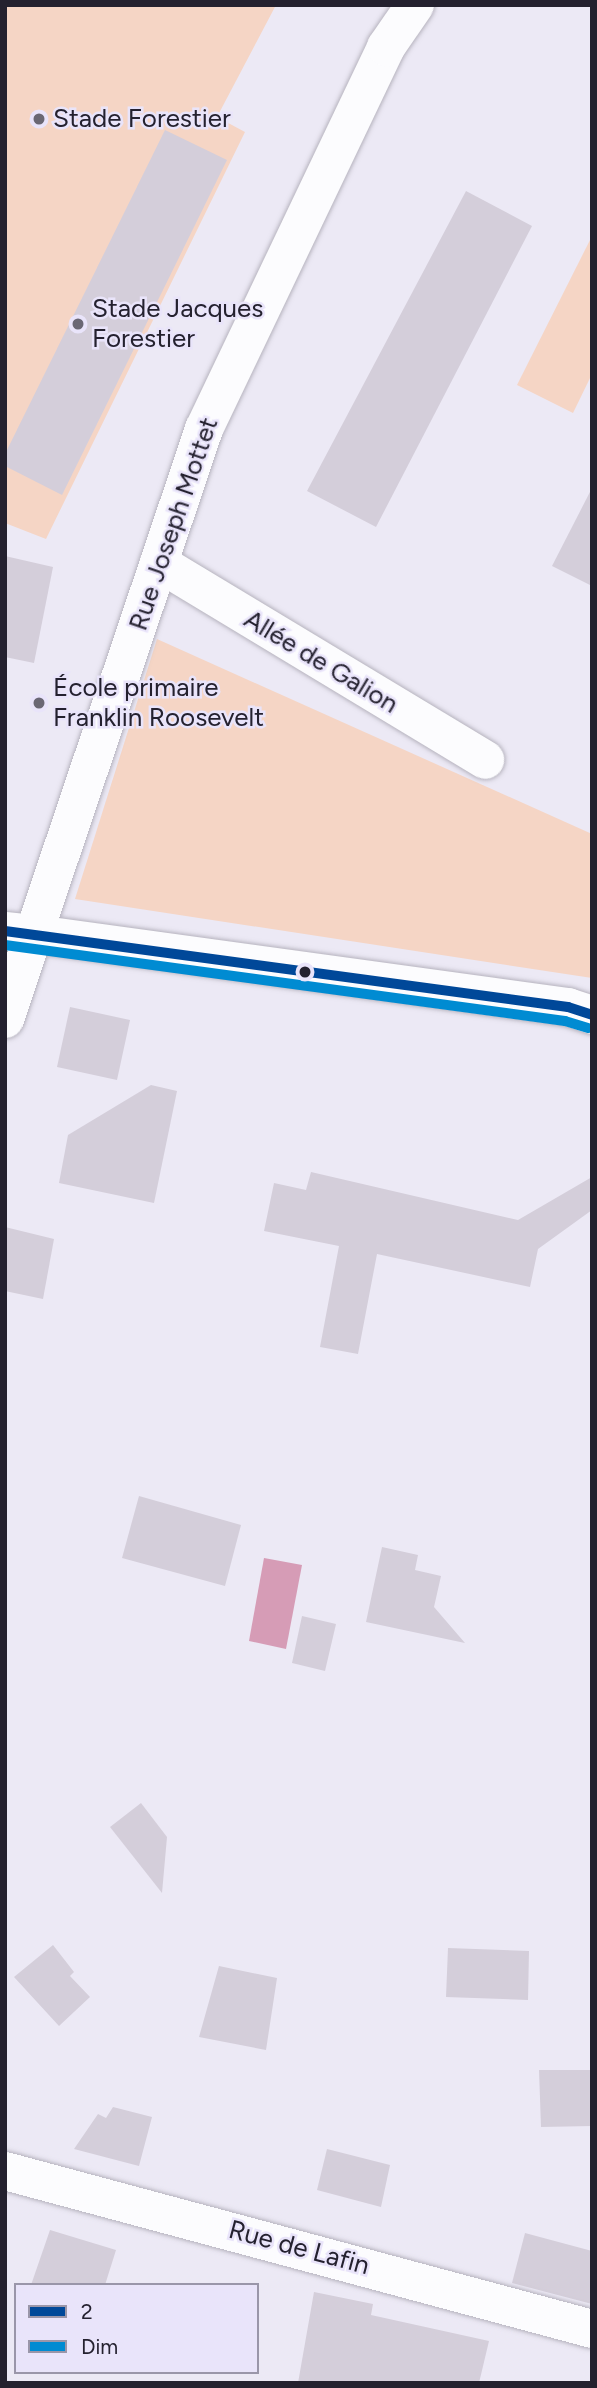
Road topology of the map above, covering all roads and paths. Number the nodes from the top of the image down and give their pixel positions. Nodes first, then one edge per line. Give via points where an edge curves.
1 (392, 5) edge
2 (415, 5) edge
3 (386, 47) junction
4 (159, 563) junction
5 (485, 760) dead end
6 (20, 932) edge
7 (592, 1015) edge
8 (5, 1019) edge
9 (5, 2171) edge
10 (592, 2329) edge

1 - 3 street, Rue Joseph Mottet
2 - 3 street, Rue Joseph Mottet
3 - 4 street, Rue Joseph Mottet via 205,429
4 - 5 street, Allée de Galion
4 - 6 street, Rue Joseph Mottet
6 - 7 street via 568,1007
6 - 8 street, Rue Joseph Mottet
9 - 10 street, Rue de Lafin

